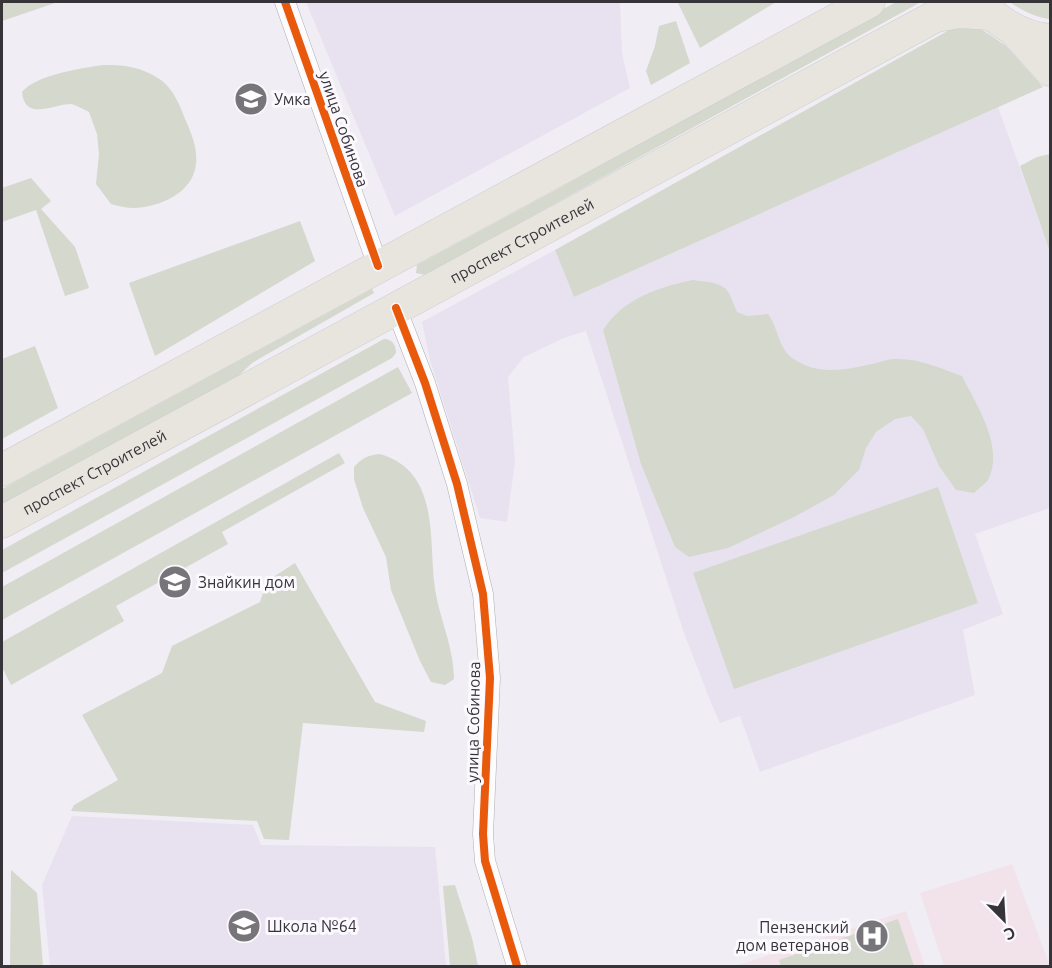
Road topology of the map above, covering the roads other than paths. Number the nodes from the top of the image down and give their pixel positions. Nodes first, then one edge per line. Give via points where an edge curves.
1 (285, 2) edge
2 (869, 2) edge
3 (994, 15) edge
4 (1050, 40) edge
5 (1050, 70) edge
6 (378, 266) junction
7 (396, 308) junction
8 (2, 470) edge
9 (2, 522) edge
10 (517, 966) edge

1 - 6 street, улица Собинова
2 - 6 main road
3 - 4 main road, проспект Строителей
3 - 5 main road
3 - 7 main road, проспект Строителей via 960,12 936,16
6 - 7 main road
6 - 8 main road
7 - 9 main road, проспект Строителей
7 - 10 street, улица Собинова via 457,484 483,594 490,678 485,861

